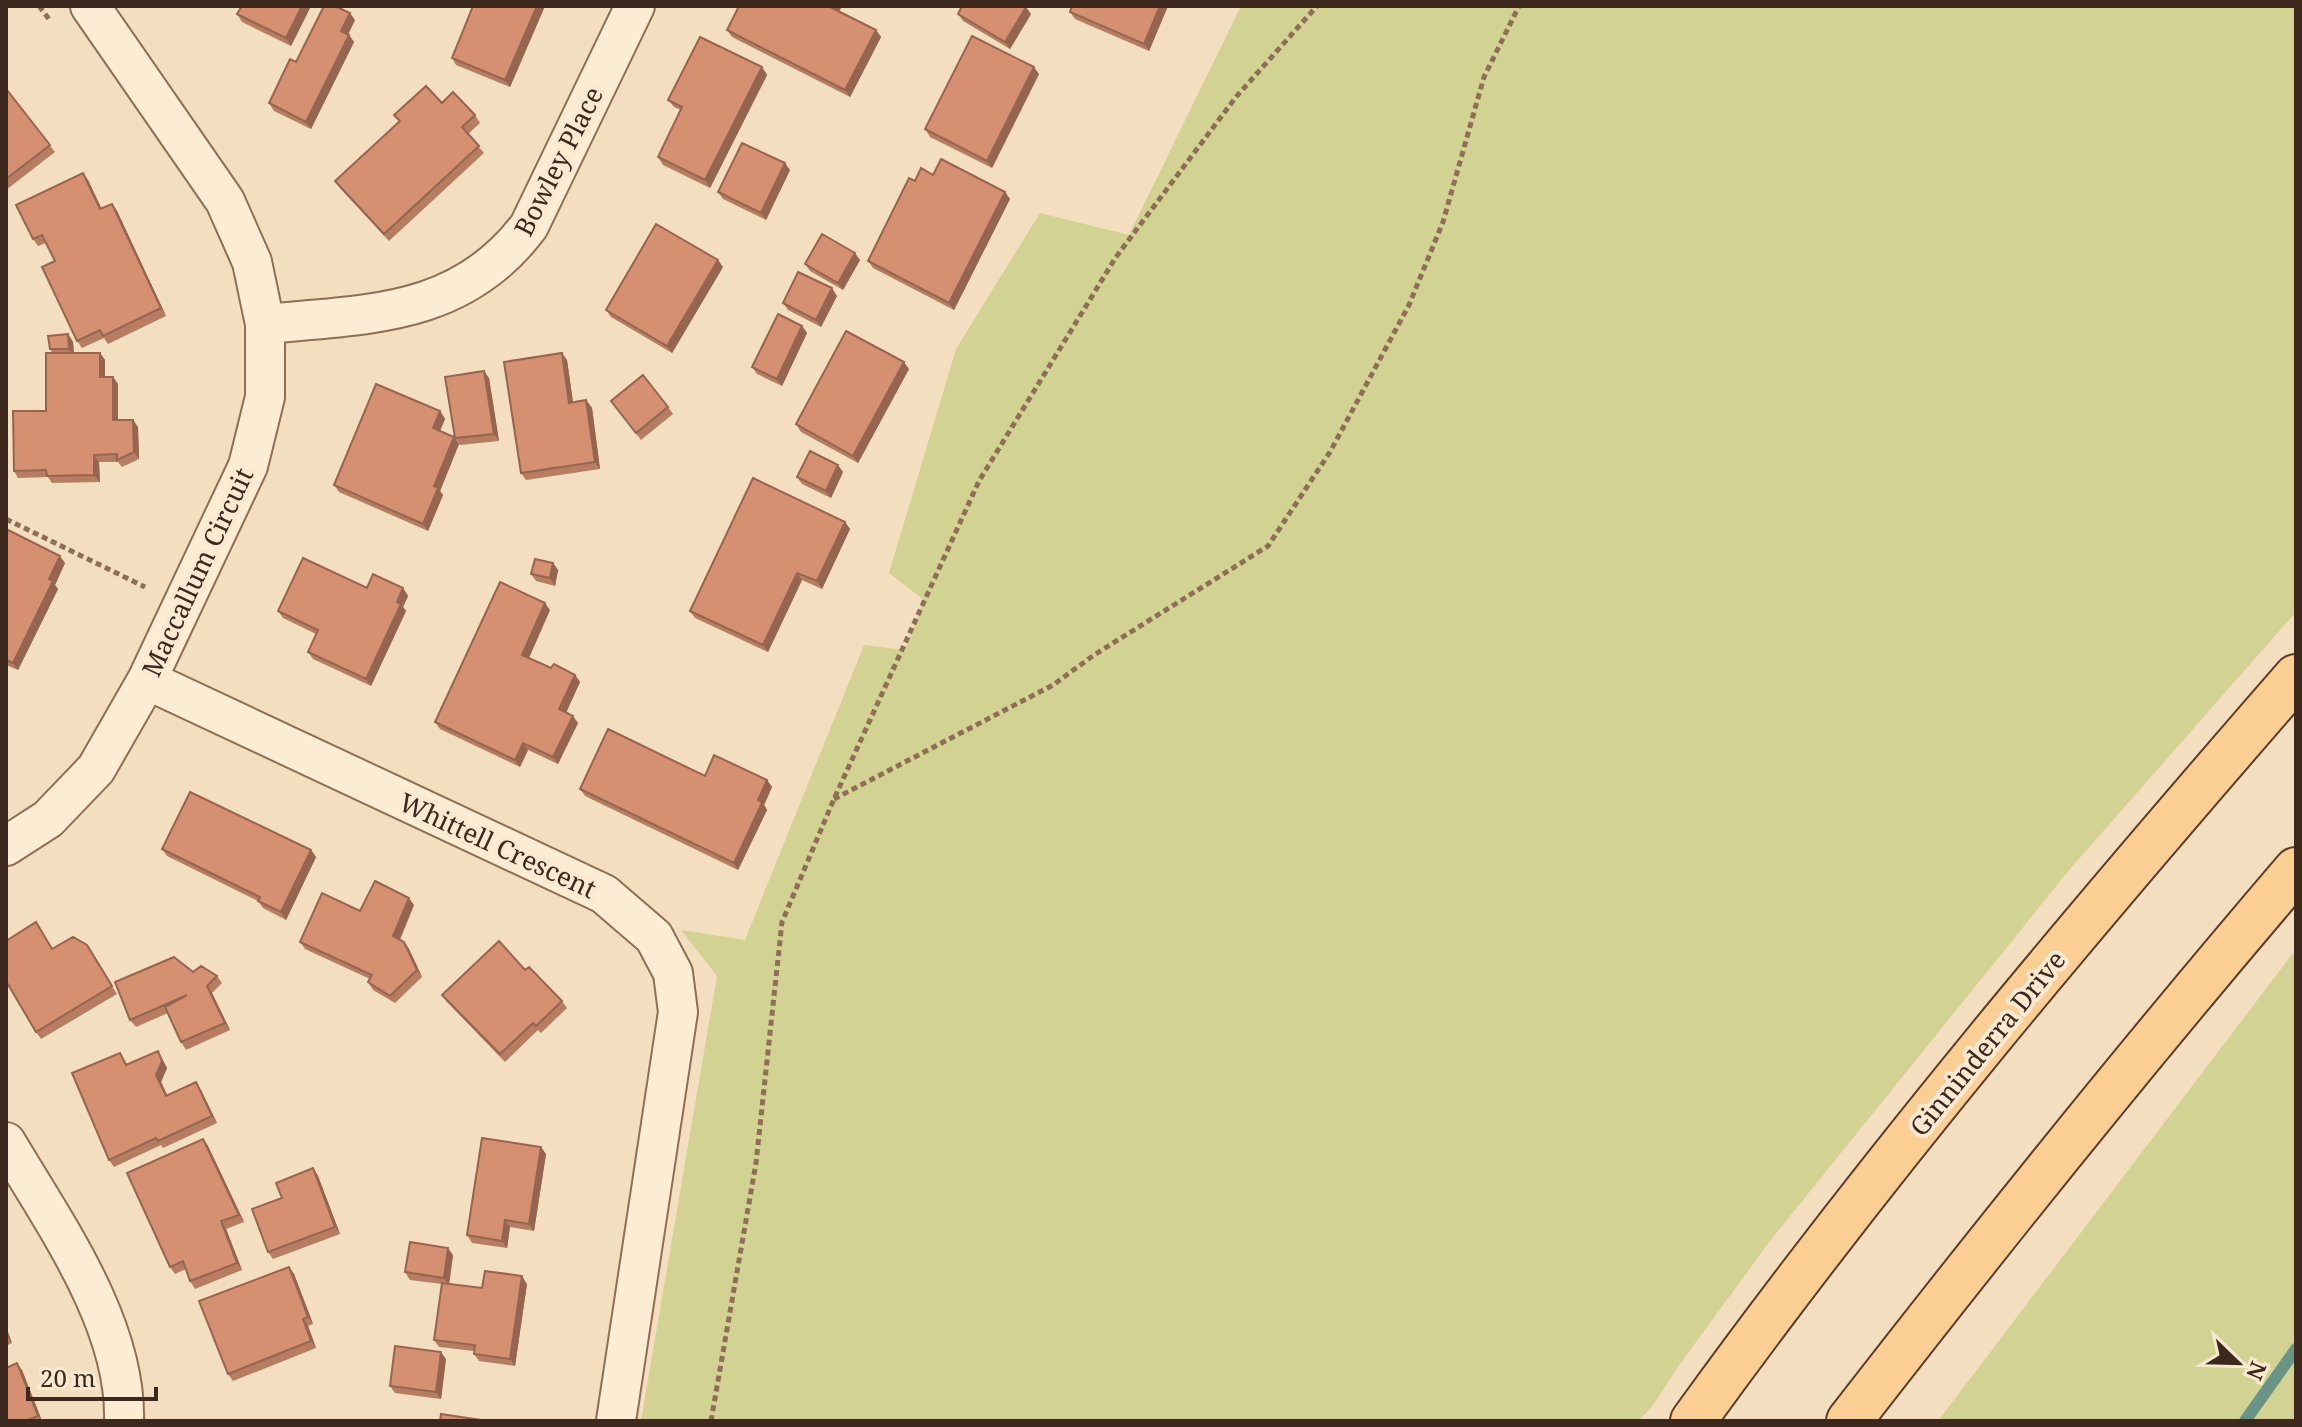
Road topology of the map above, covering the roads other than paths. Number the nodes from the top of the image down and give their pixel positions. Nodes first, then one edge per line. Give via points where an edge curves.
1 (90, 6) edge
2 (635, 6) edge
3 (265, 324) junction
4 (2296, 677) edge
5 (147, 680) junction
6 (6, 846) edge
7 (2296, 870) edge
8 (6, 1142) edge
9 (124, 1421) edge
10 (616, 1421) edge
11 (1693, 1421) edge
12 (1849, 1421) edge

1 - 3 street, Maccallum Circuit via 225,201 252,262
2 - 3 street, Bowley Place via 529,226 513,248 470,282 417,306
3 - 5 street, Maccallum Circuit via 265,397 248,466
4 - 11 main road, Ginninderra Drive via 2102,901 1887,1167
5 - 6 street, Maccallum Circuit via 96,769 48,819
5 - 10 street, Whittell Crescent via 604,894 654,937 673,973 678,1012
7 - 12 main road via 1992,1237
8 - 9 street via 97,1301 119,1371

